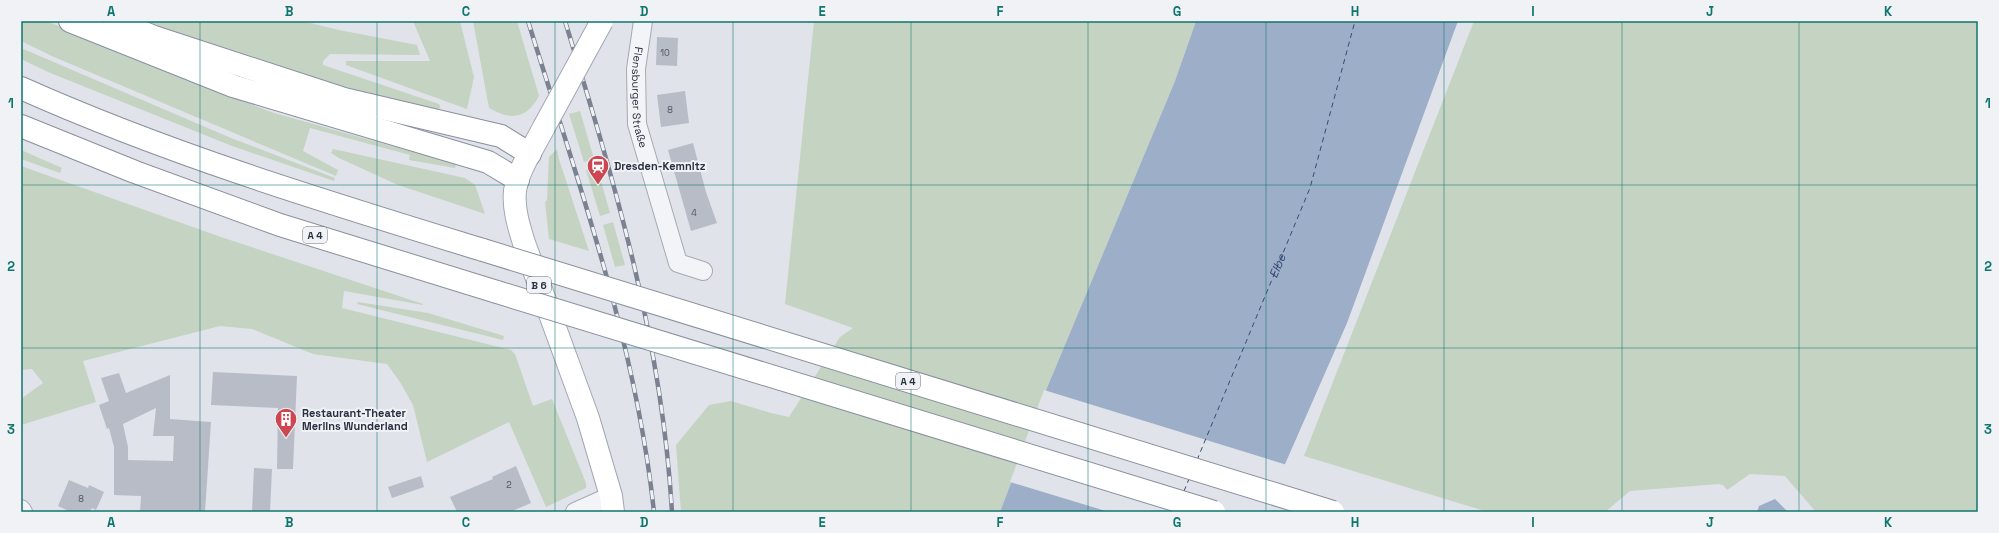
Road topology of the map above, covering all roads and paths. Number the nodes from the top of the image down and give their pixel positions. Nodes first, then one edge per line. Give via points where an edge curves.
1 (70, 21) edge
2 (115, 21) edge
3 (602, 21) edge
4 (643, 21) edge
5 (21, 88) edge
6 (21, 126) edge
7 (530, 154) junction
8 (518, 180) junction
9 (703, 271) dead end
10 (612, 504) edge
11 (21, 509) edge
12 (23, 512) edge
13 (575, 512) edge
14 (1214, 512) edge
15 (1333, 512) edge

1 - 8 main road via 233,86 488,162
2 - 7 main road via 161,40 344,99 501,136
3 - 7 main road, B 6, bridge
4 - 9 street, Flensburger Straße via 636,69 637,124 678,263
5 - 15 main road, A 4, bridge via 196,158 291,191
6 - 14 main road, A 4, bridge via 128,170 280,224
7 - 8 main road, B 6
8 - 10 main road, B 6 via 515,192 517,213 524,243 588,418
10 - 13 street
11 - 12 street

